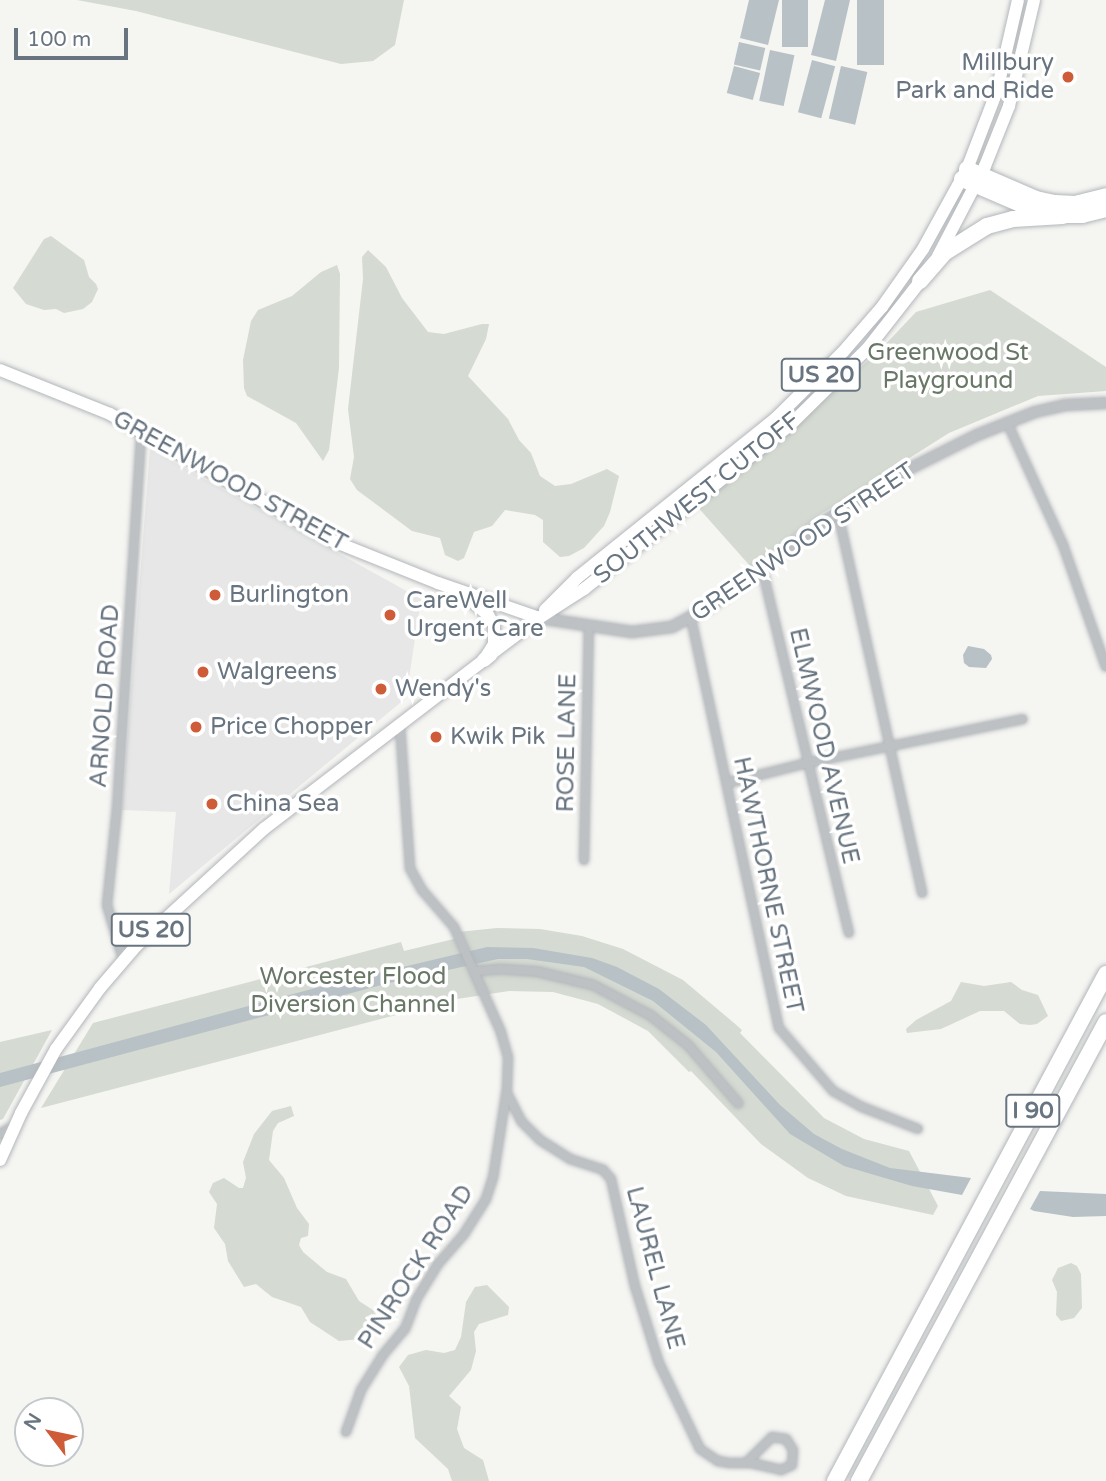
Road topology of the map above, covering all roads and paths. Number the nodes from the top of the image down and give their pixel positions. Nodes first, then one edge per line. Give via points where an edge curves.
1 (1018, 0) edge
2 (1034, 0) edge
3 (971, 177) junction
4 (1106, 196) edge
5 (1106, 209) edge
6 (1063, 216) junction
7 (920, 281) junction
8 (0, 370) edge
9 (1106, 403) edge
10 (1007, 422) junction
11 (141, 432) junction
12 (838, 513) junction
13 (762, 568) junction
14 (463, 592) junction
15 (539, 618) junction
16 (691, 618) junction
17 (589, 627) junction
18 (487, 657) junction
19 (1106, 667) edge
20 (1023, 719) dead end
21 (400, 724) junction
22 (889, 746) junction
23 (807, 763) junction
24 (727, 783) junction
25 (584, 860) dead end
26 (922, 893) dead end
27 (849, 933) dead end
28 (123, 959) junction
29 (473, 970) junction
30 (1106, 974) edge
31 (1106, 1023) edge
32 (507, 1093) junction
33 (738, 1103) dead end
34 (18, 1119) junction
35 (918, 1129) dead end
36 (0, 1134) edge
37 (0, 1160) edge
38 (346, 1432) dead end
39 (746, 1463) junction
40 (835, 1481) edge
41 (859, 1481) edge

1 - 3 main road, SOUTHWEST CUTOFF / US 20
2 - 3 main road, SOUTHWEST CUTOFF / US 20 via 1009,106
3 - 4 highway via 1055,203 1076,204
3 - 6 highway via 1026,208
3 - 7 main road, SOUTHWEST CUTOFF / US 20 via 952,232
3 - 15 main road, SOUTHWEST CUTOFF / US 20 via 909,272 825,371 744,445 577,578
5 - 6 highway
6 - 7 highway via 1013,219 987,226 944,253
7 - 15 main road, SOUTHWEST CUTOFF / US 20 via 867,348 789,426 584,589
8 - 11 main road, GREENWOOD STREET via 95,407
9 - 10 street, GREENWOOD STREET via 1057,406
10 - 12 street, GREENWOOD STREET via 893,477
10 - 19 street via 1063,545
11 - 14 main road, GREENWOOD STREET via 328,539
11 - 28 street, ARNOLD ROAD via 107,905
12 - 13 street, GREENWOOD STREET
12 - 22 street
13 - 16 street, GREENWOOD STREET
13 - 23 street, ELMWOOD AVENUE
14 - 15 main road, GREENWOOD STREET
14 - 18 main road via 494,625 494,644
15 - 17 street, GREENWOOD STREET
15 - 18 main road, SOUTHWEST CUTOFF / US 20
16 - 17 street, GREENWOOD STREET via 649,632
16 - 24 street, HAWTHORNE STREET
17 - 25 street, ROSE LANE
18 - 21 main road, SOUTHWEST CUTOFF / US 20
20 - 22 street
21 - 28 main road, SOUTHWEST CUTOFF / US 20 via 282,815
21 - 29 street, PINROCK ROAD via 410,868 422,890 454,927
22 - 23 street
22 - 26 street
23 - 24 street
23 - 27 street, ELMWOOD AVENUE
24 - 35 street, HAWTHORNE STREET via 781,1032 833,1091
28 - 34 main road, US 20 via 56,1049
29 - 32 street, PINROCK ROAD via 507,1048
29 - 33 street via 539,972 593,985 650,1015 688,1045
30 - 40 highway, I 90
31 - 41 highway, I 90
32 - 38 street, PINROCK ROAD via 486,1199 438,1264 405,1329 361,1390
32 - 39 street, LAUREL LANE via 522,1122 536,1136 570,1159 603,1170 611,1179 635,1286 663,1372 694,1439 704,1453 718,1461
34 - 36 street
34 - 37 main road, US 20
39 - 39 street, LAUREL LANE via 772,1437 786,1439 793,1450 792,1465 785,1470

